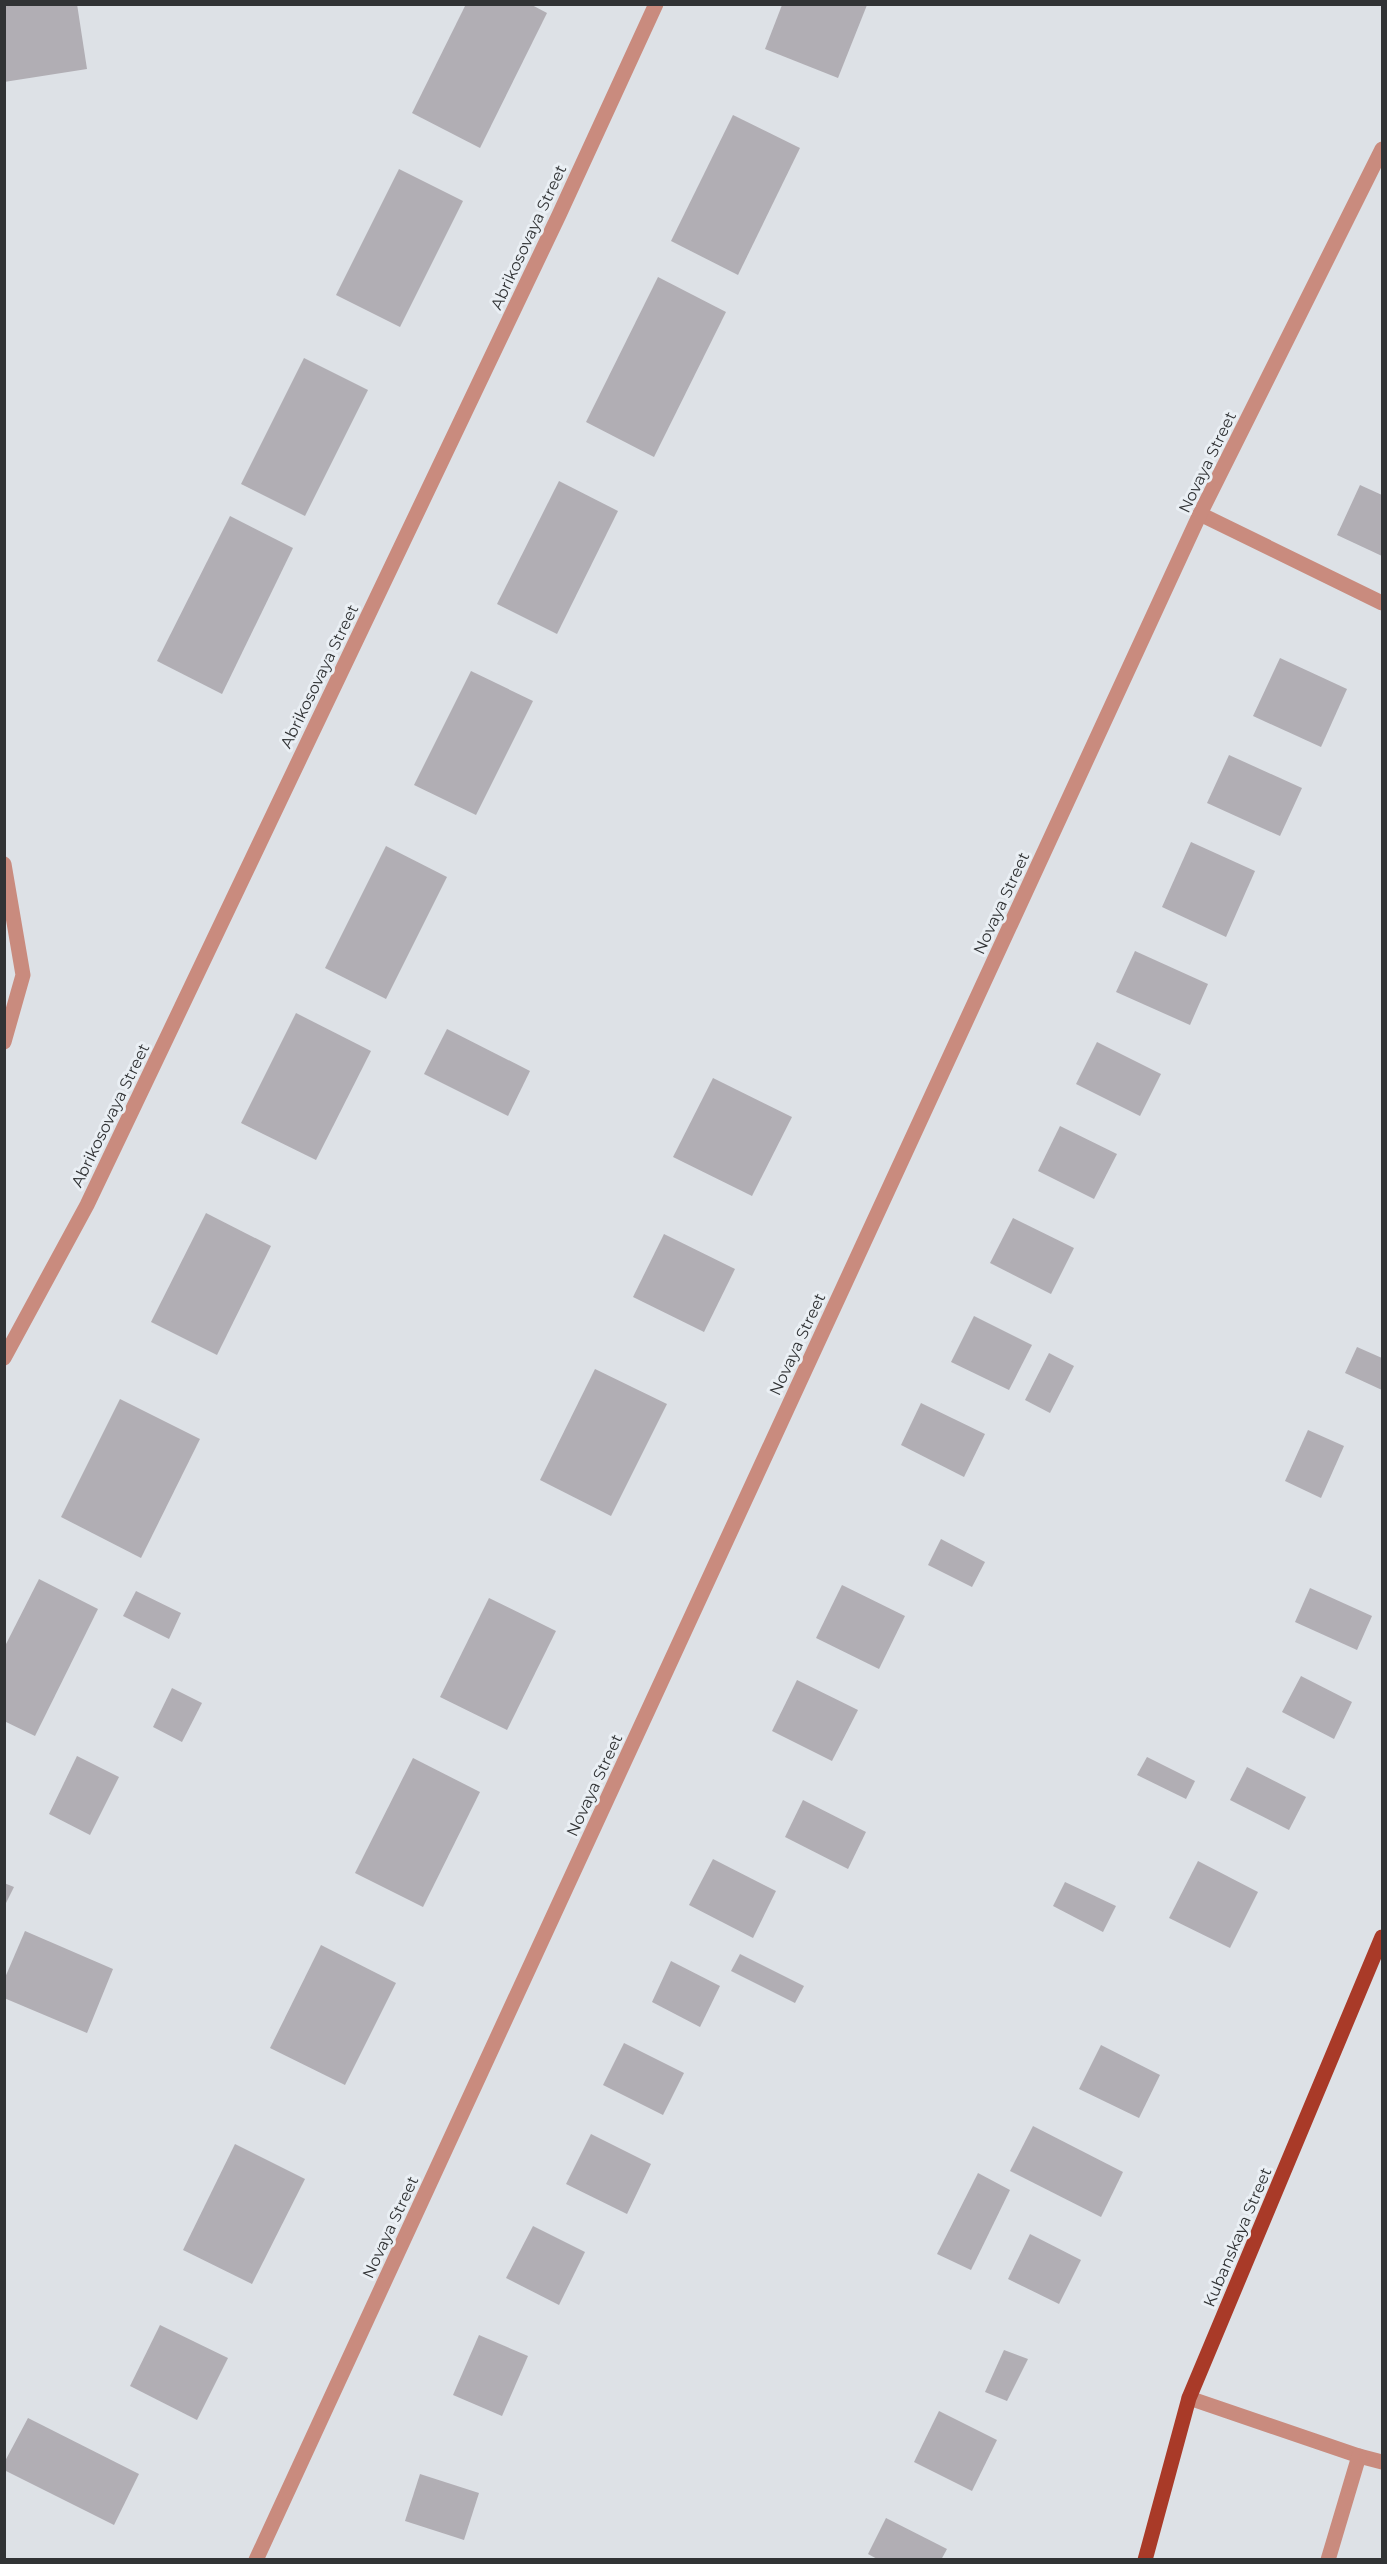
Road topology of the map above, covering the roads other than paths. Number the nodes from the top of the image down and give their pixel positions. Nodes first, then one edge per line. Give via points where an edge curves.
1 (656, 4) edge
2 (1383, 149) edge
3 (1200, 514) junction
4 (1383, 603) edge
5 (4, 864) edge
6 (4, 1042) edge
7 (4, 1358) edge
8 (1383, 1936) edge
9 (1189, 2398) junction
10 (1359, 2456) junction
11 (1383, 2462) edge
12 (256, 2559) edge
13 (1145, 2559) edge
14 (1328, 2559) edge

1 - 7 street, Abrikosovaya Street via 549,237 87,1205
2 - 3 street, Novaya Street
3 - 4 street
3 - 12 street, Novaya Street
5 - 6 street via 23,975
8 - 9 main road, Kubanskaya Street
9 - 10 street
9 - 13 main road, Kubanskaya Street
10 - 11 street
10 - 14 street

